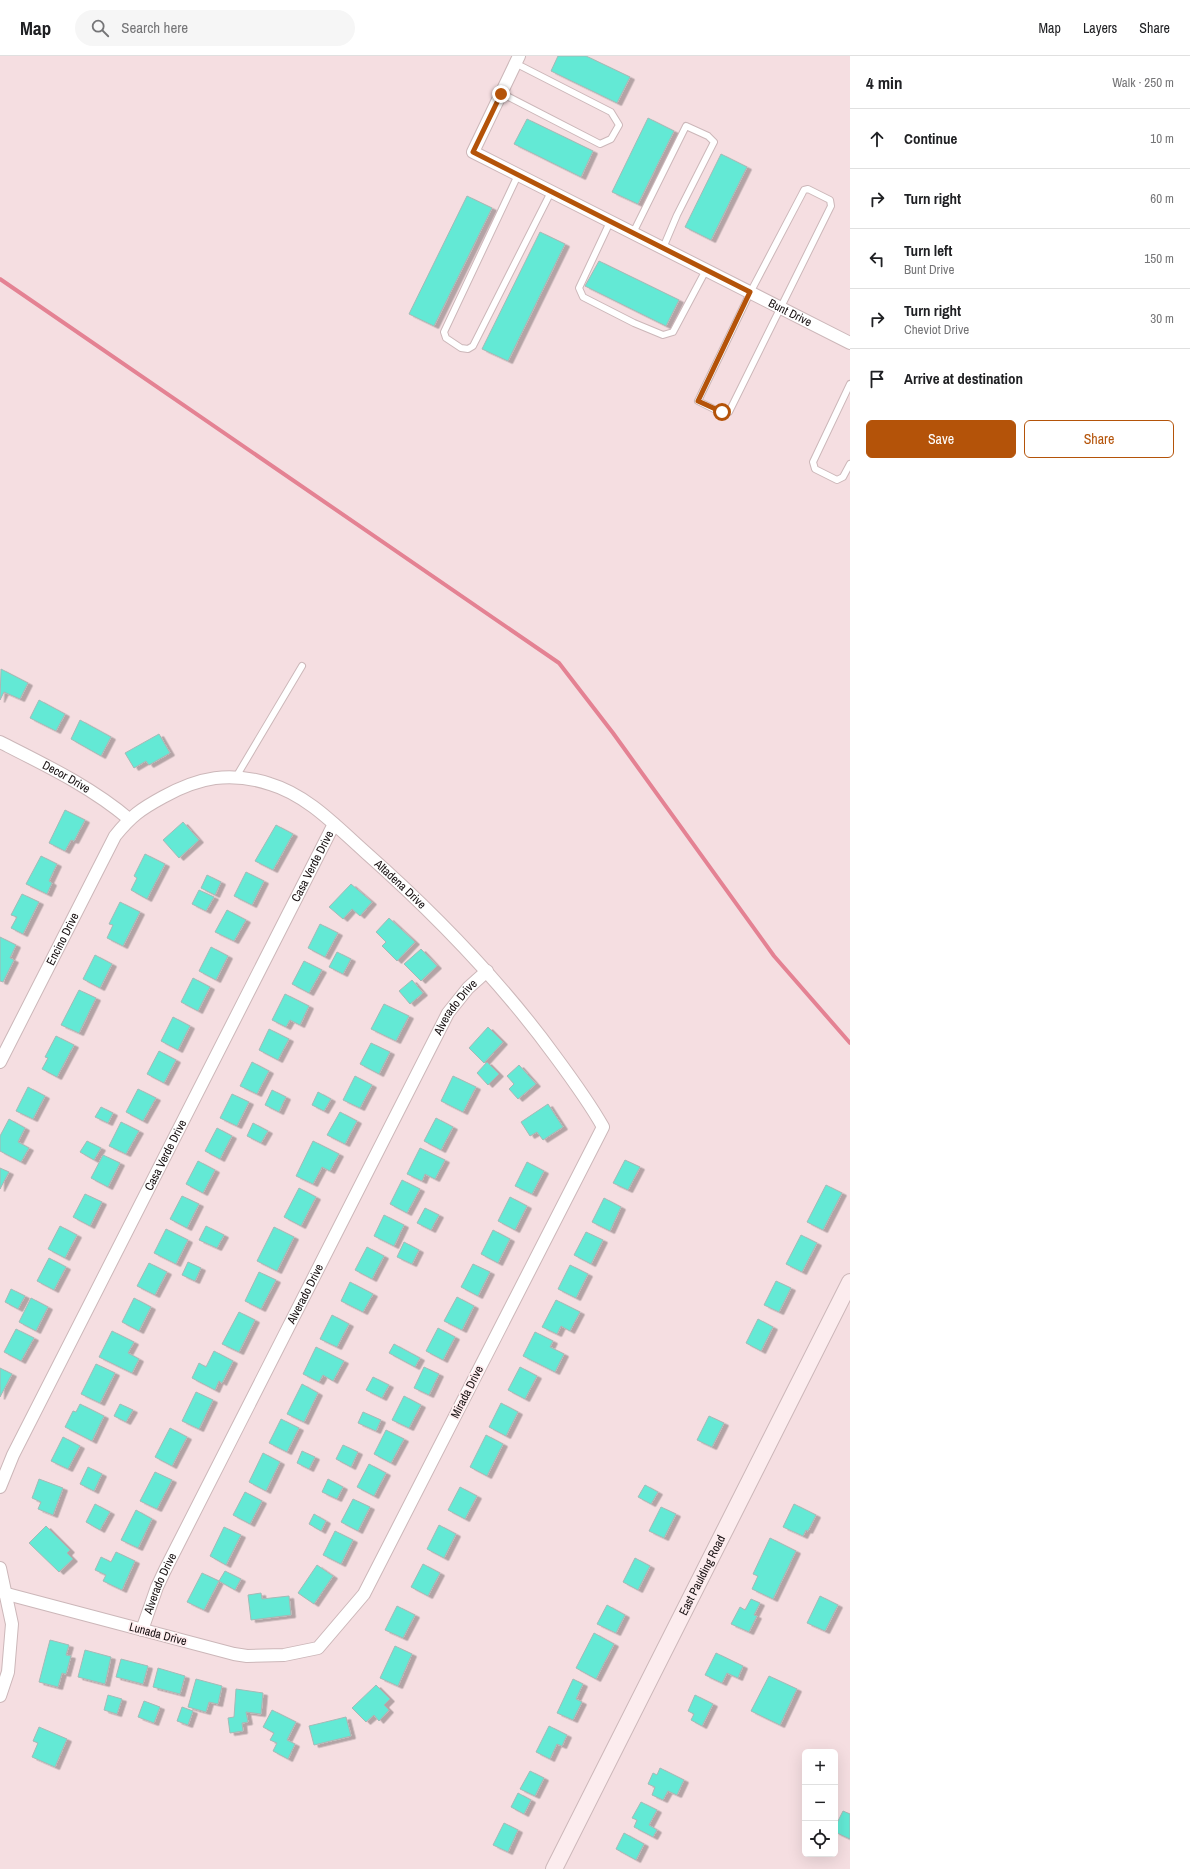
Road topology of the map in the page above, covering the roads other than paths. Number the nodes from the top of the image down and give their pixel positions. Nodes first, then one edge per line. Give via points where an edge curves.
1 (517, 60) edge
2 (501, 94) junction
3 (518, 175) junction
4 (551, 192) junction
5 (610, 222) junction
6 (633, 233) junction
7 (663, 248) junction
8 (706, 270) junction
9 (750, 292) junction
10 (781, 308) junction
11 (850, 343) edge
12 (850, 384) edge
13 (850, 464) edge
14 (302, 666) dead end
15 (0, 742) edge
16 (236, 777) junction
17 (129, 819) junction
18 (334, 824) junction
19 (487, 971) junction
20 (0, 1062) edge
21 (603, 1127) joint
22 (850, 1282) edge
23 (0, 1486) edge
24 (0, 1568) edge
25 (3, 1593) edge
26 (142, 1630) junction
27 (318, 1648) joint
28 (0, 1696) edge
29 (554, 1869) edge

1 - 2 street
1 - 2 lane via 611,112 619,125 611,139 600,144
2 - 3 street, Bunt Drive via 473,152
3 - 4 street, Bunt Drive
3 - 4 lane via 444,332 446,338 461,348 468,349 473,346
4 - 5 street, Bunt Drive
5 - 6 street, Bunt Drive
5 - 8 lane via 579,288 583,297 634,323 663,335 673,332
6 - 7 street, Bunt Drive
6 - 7 lane via 686,126 708,136 714,142
7 - 8 street, Bunt Drive
8 - 9 street, Bunt Drive
9 - 10 street, Bunt Drive
9 - 10 lane via 804,190 808,189 825,197 830,200 831,206
9 - 10 lane via 698,401 722,412 729,412
10 - 11 street, Bunt Drive
12 - 13 lane via 813,462 815,469 837,480 844,477
14 - 16 lane
15 - 17 street, Decor Drive via 85,787
16 - 17 street, Altadena Drive via 209,778 185,785 140,809
16 - 18 street, Altadena Drive via 251,778 283,788
17 - 20 street, Encino Drive via 115,836
18 - 19 street, Altadena Drive via 411,893
18 - 23 street, Casa Verde Drive via 13,1455
19 - 21 street, Altadena Drive via 536,1029 589,1102
19 - 26 street, Alverado Drive via 468,988 448,1013 165,1570
21 - 27 street, Mirada Drive via 364,1594
22 - 29 main road, East Paulding Road
24 - 25 street
25 - 26 street, Lunada Drive
25 - 28 street via 12,1624 8,1672
26 - 27 street, Lunada Drive via 247,1656 284,1655

